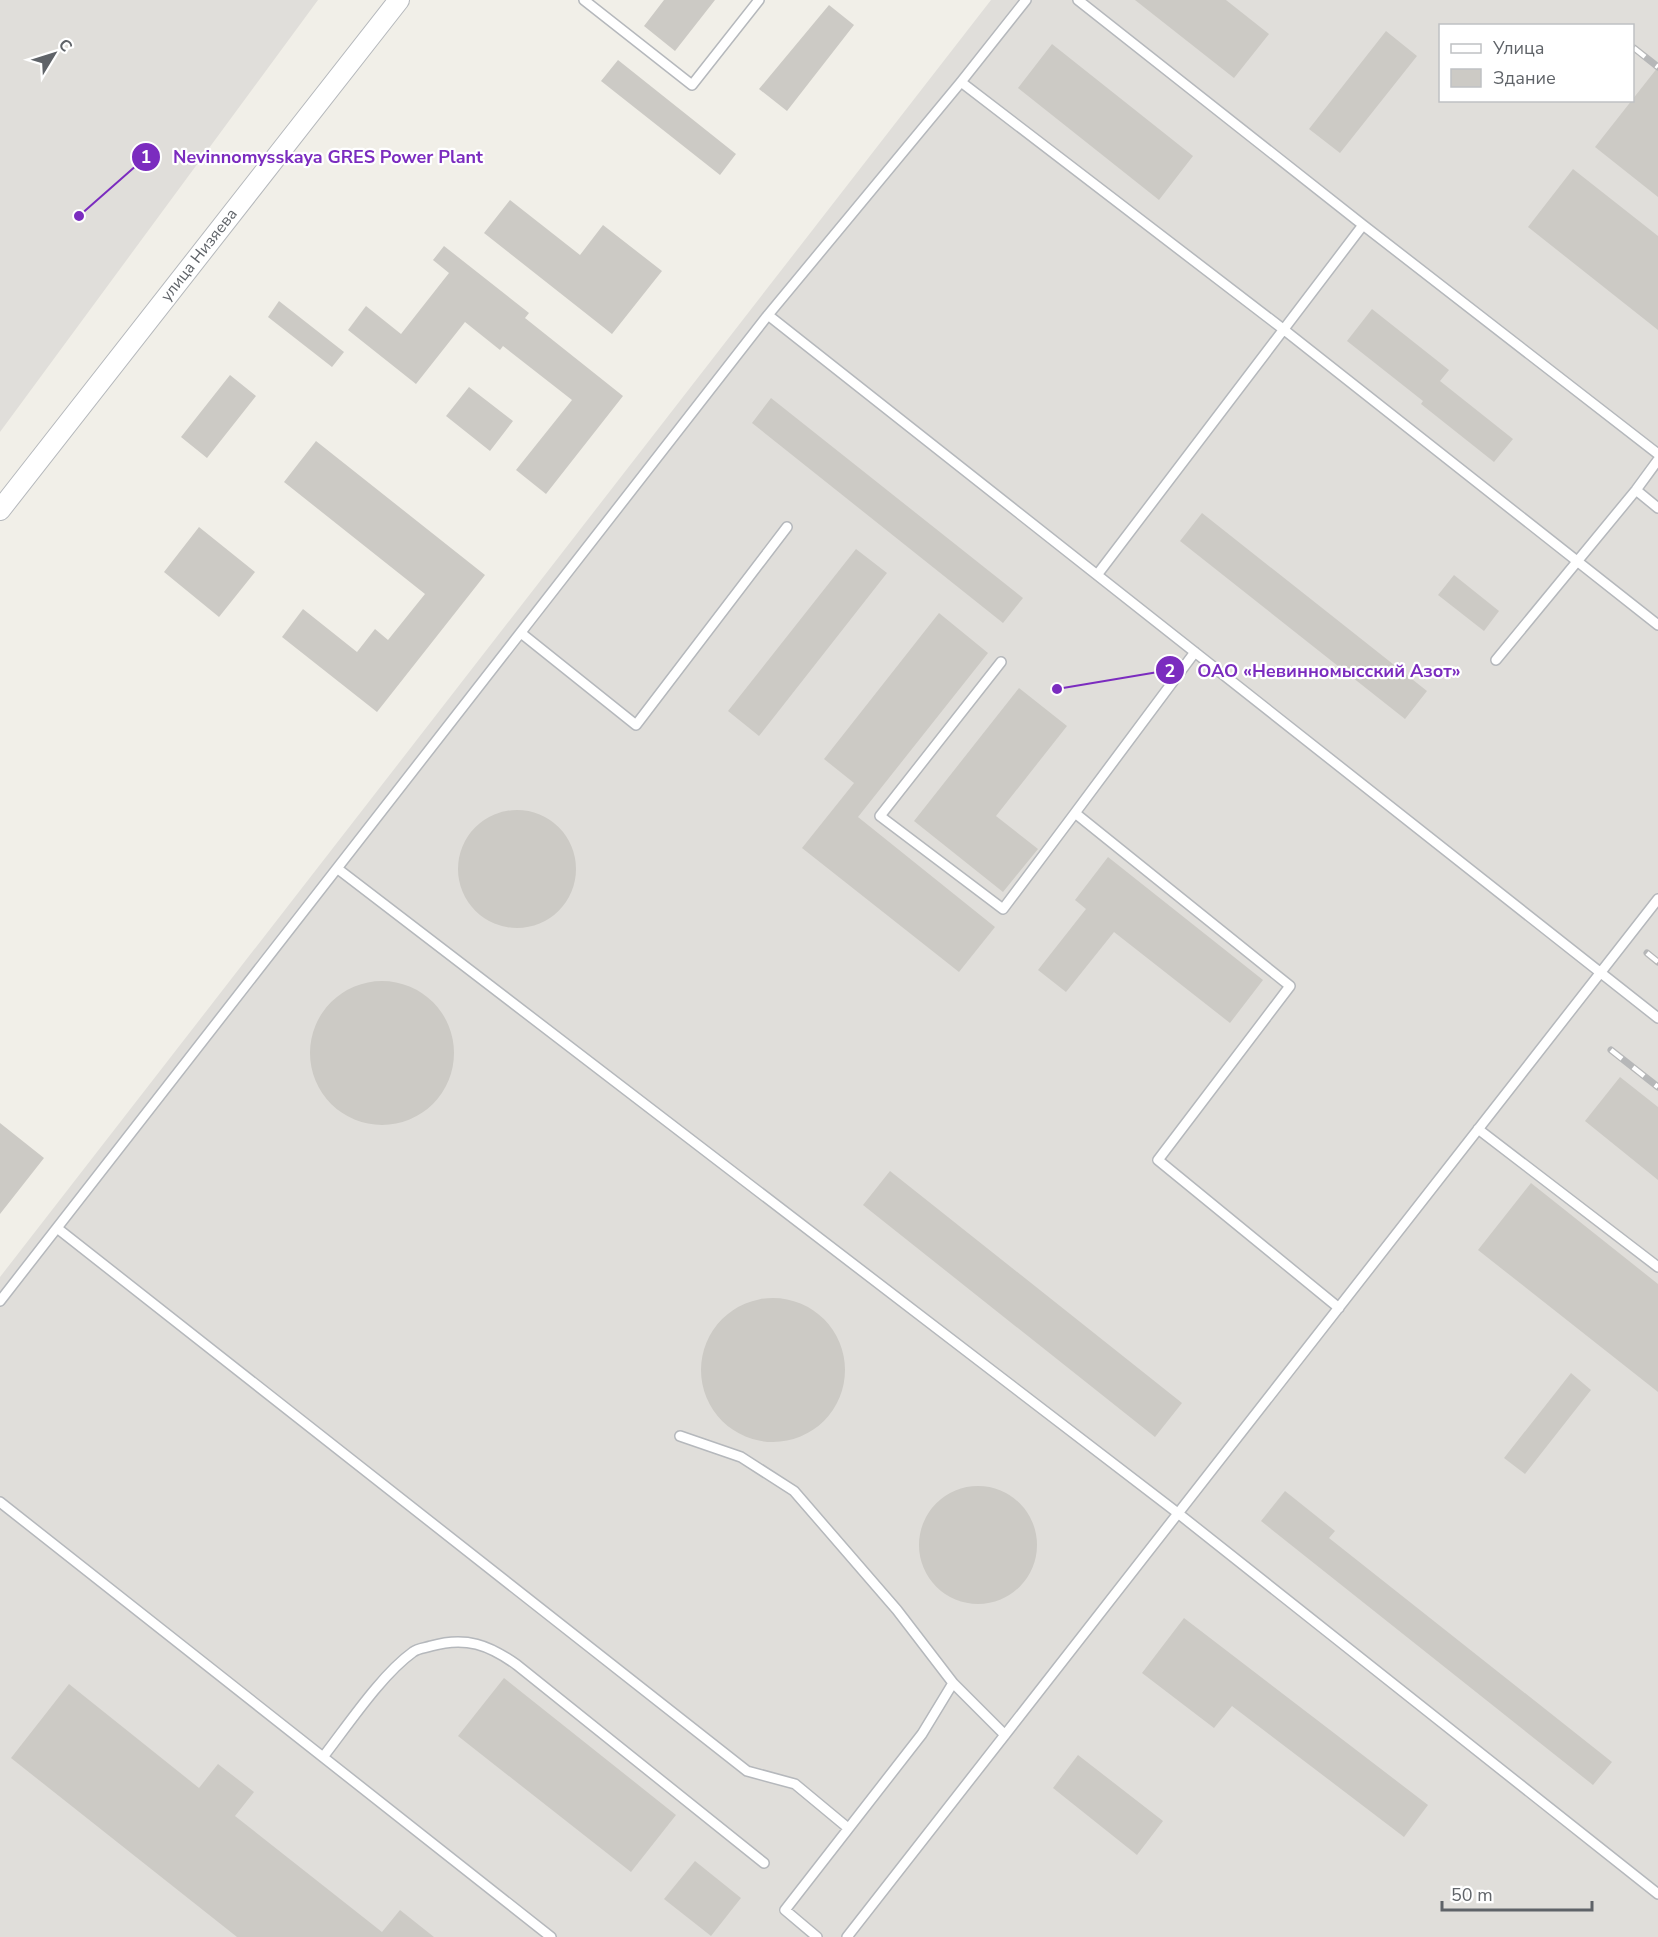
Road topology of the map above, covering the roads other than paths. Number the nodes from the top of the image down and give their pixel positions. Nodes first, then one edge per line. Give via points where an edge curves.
1 (399, 0) edge
2 (584, 0) edge
3 (759, 0) edge
4 (1026, 0) edge
5 (1078, 0) edge
6 (961, 82) junction
7 (1363, 225) junction
8 (768, 315) junction
9 (1283, 329) junction
10 (1658, 454) edge
11 (1658, 460) edge
12 (1636, 490) junction
13 (1658, 508) edge
14 (0, 510) edge
15 (787, 527) dead end
16 (1577, 561) junction
17 (1097, 575) junction
18 (1658, 625) edge
19 (521, 633) junction
20 (1195, 652) junction
21 (1496, 660) dead end
22 (1001, 662) dead end
23 (1075, 813) junction
24 (338, 869) junction
25 (1658, 899) edge
26 (1599, 972) junction
27 (1658, 1018) edge
28 (1478, 1129) junction
29 (57, 1228) junction
30 (1658, 1267) edge
31 (0, 1301) edge
32 (1339, 1308) junction
33 (680, 1436) dead end
34 (0, 1503) edge
35 (1179, 1514) junction
36 (953, 1683) junction
37 (1005, 1735) junction
38 (323, 1757) junction
39 (848, 1828) junction
40 (764, 1863) dead end
41 (1658, 1894) edge
42 (551, 1937) edge
43 (817, 1937) edge
44 (847, 1937) edge

1 - 14 street, улица Низяева
2 - 3 lane via 692,85
4 - 6 lane
5 - 7 lane
6 - 8 lane
6 - 9 lane
7 - 9 lane
7 - 10 lane
8 - 17 lane
8 - 19 lane
9 - 16 lane
9 - 17 lane
11 - 12 lane
12 - 13 lane
12 - 16 lane
15 - 19 lane via 636,725
16 - 18 lane
16 - 21 lane
17 - 20 lane
19 - 24 lane
20 - 23 lane
20 - 26 lane
22 - 23 lane via 880,816 1003,909
23 - 32 lane via 1290,986 1158,1160
24 - 29 lane
24 - 35 lane
25 - 26 lane
26 - 27 lane
26 - 28 lane
28 - 30 lane
28 - 32 lane
29 - 31 lane
29 - 39 lane via 747,1771 795,1784
32 - 35 lane
33 - 36 lane via 741,1457 794,1491 897,1610
34 - 38 lane
35 - 37 lane
35 - 41 lane
36 - 37 lane
36 - 39 lane via 922,1734
37 - 44 lane
38 - 40 lane via 390,1671 415,1650 446,1642 479,1644 517,1665
38 - 42 lane
39 - 43 lane via 785,1910

